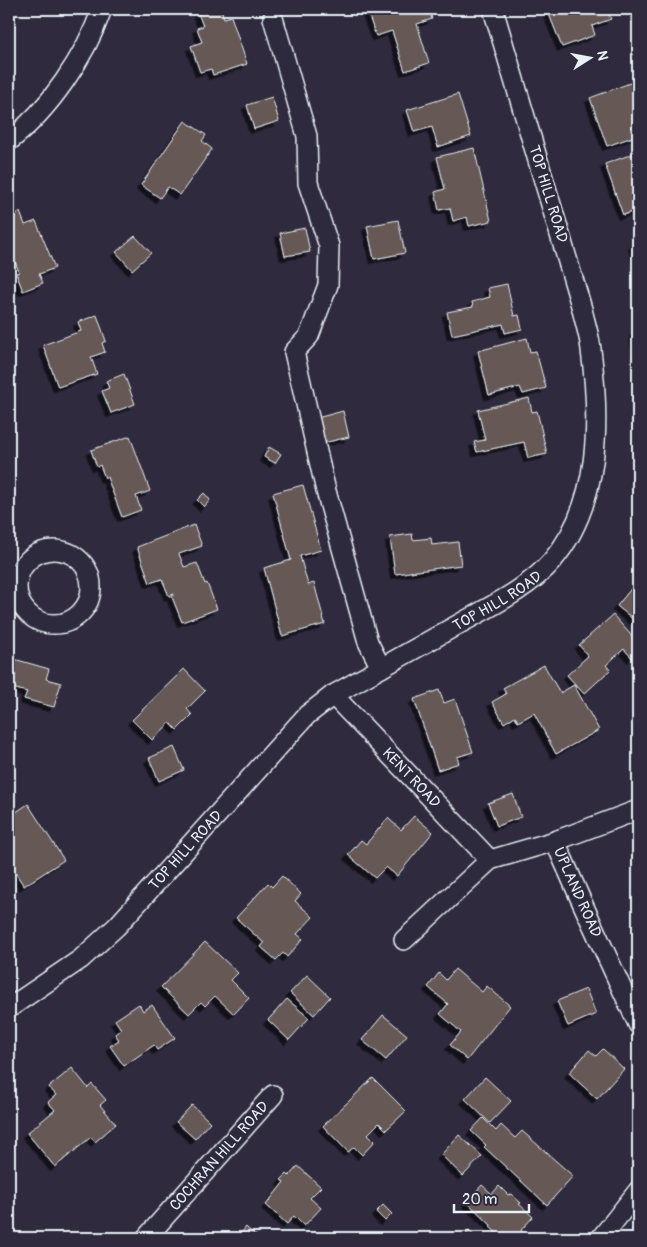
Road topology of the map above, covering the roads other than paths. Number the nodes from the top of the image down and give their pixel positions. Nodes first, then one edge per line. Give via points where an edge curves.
1 (102, 9) edge
2 (493, 9) edge
3 (273, 18) dead end
4 (9, 141) edge
5 (381, 668) junction
6 (333, 695) junction
7 (638, 810) edge
8 (555, 841) junction
9 (490, 860) junction
10 (404, 940) dead end
11 (9, 1008) edge
12 (638, 1024) edge
13 (273, 1095) dead end
14 (638, 1191) edge
15 (146, 1238) edge
16 (601, 1238) edge

1 - 4 street via 76,64 50,99
2 - 5 street, TOP HILL ROAD via 591,349 596,410 590,480 584,502 565,543 536,576 506,598
3 - 5 street via 307,136 308,183 329,246 328,285 309,336 294,352 326,490 368,642
5 - 6 street, TOP HILL ROAD
6 - 9 street, KENT ROAD
6 - 11 street, TOP HILL ROAD via 307,715 117,926 81,959
7 - 8 street, UPLAND ROAD
8 - 9 street
8 - 12 street, UPLAND ROAD
9 - 10 street
13 - 15 street, COCHRAN HILL ROAD
14 - 16 street

